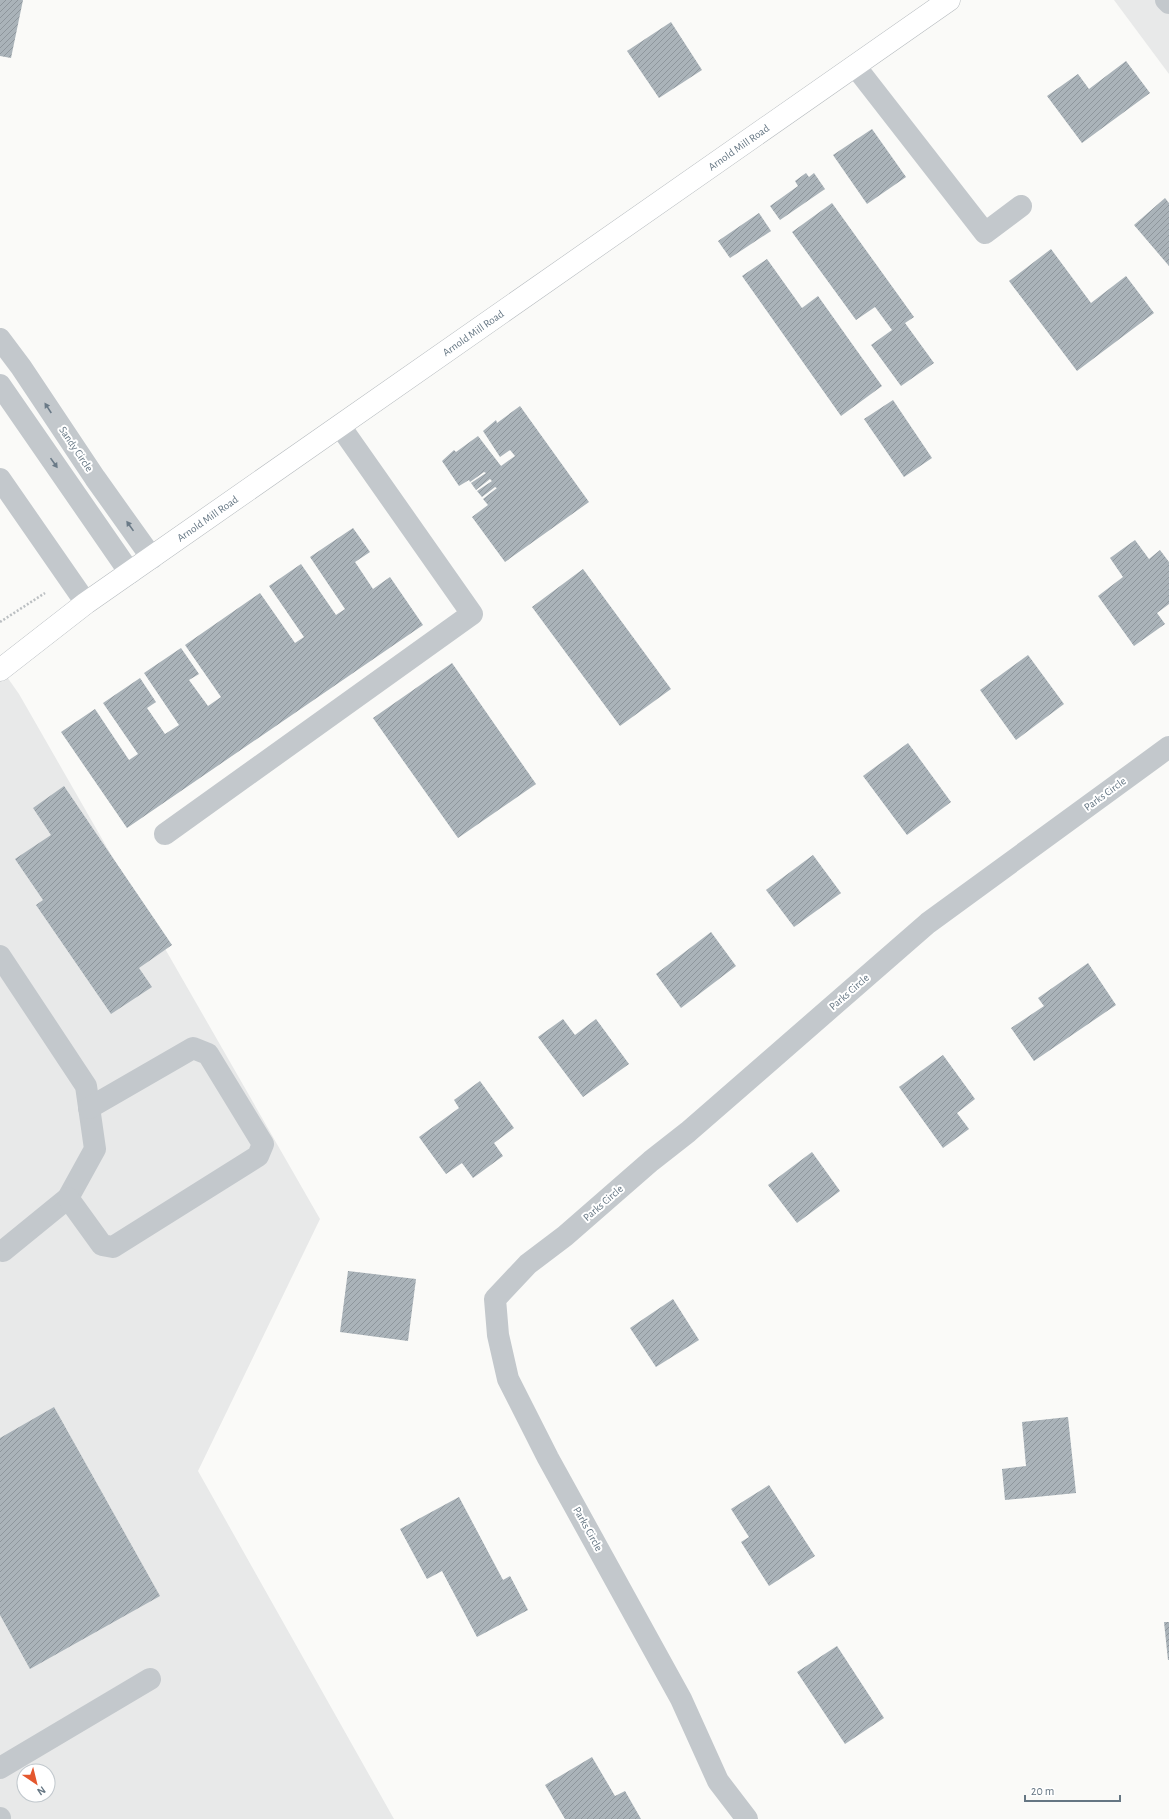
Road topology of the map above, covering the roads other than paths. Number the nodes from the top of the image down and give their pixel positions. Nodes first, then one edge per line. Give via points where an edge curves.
1 (950, 0) edge
2 (1166, 0) edge
3 (1169, 3) edge
4 (855, 66) junction
5 (1021, 206) dead end
6 (0, 339) edge
7 (0, 385) edge
8 (340, 426) junction
9 (0, 479) edge
10 (152, 558) junction
11 (130, 573) junction
12 (86, 603) junction
13 (0, 670) edge
14 (1169, 746) edge
15 (165, 834) dead end
16 (0, 956) edge
17 (89, 1108) junction
18 (68, 1198) junction
19 (3, 1251) dead end
20 (150, 1679) dead end
21 (0, 1768) edge
22 (747, 1819) edge

1 - 4 main road, Arnold Mill Road
2 - 3 street
4 - 5 street via 985,233
4 - 8 main road, Arnold Mill Road
10 -> 6 street, Sandy Circle
7 -> 11 street
8 - 10 main road, Arnold Mill Road
8 - 15 street via 472,614
9 - 12 street
10 - 11 main road, Arnold Mill Road
11 - 12 main road, Arnold Mill Road
12 - 13 main road, Arnold Mill Road
14 - 22 street, Parks Circle via 928,923 688,1132 528,1264 495,1298 498,1335 508,1379 548,1458 681,1699 718,1781
16 - 17 street via 86,1086
17 - 18 street via 95,1149
17 - 18 street via 193,1048 208,1054 263,1144 258,1156 114,1246 102,1245
18 - 19 street
20 - 21 street

